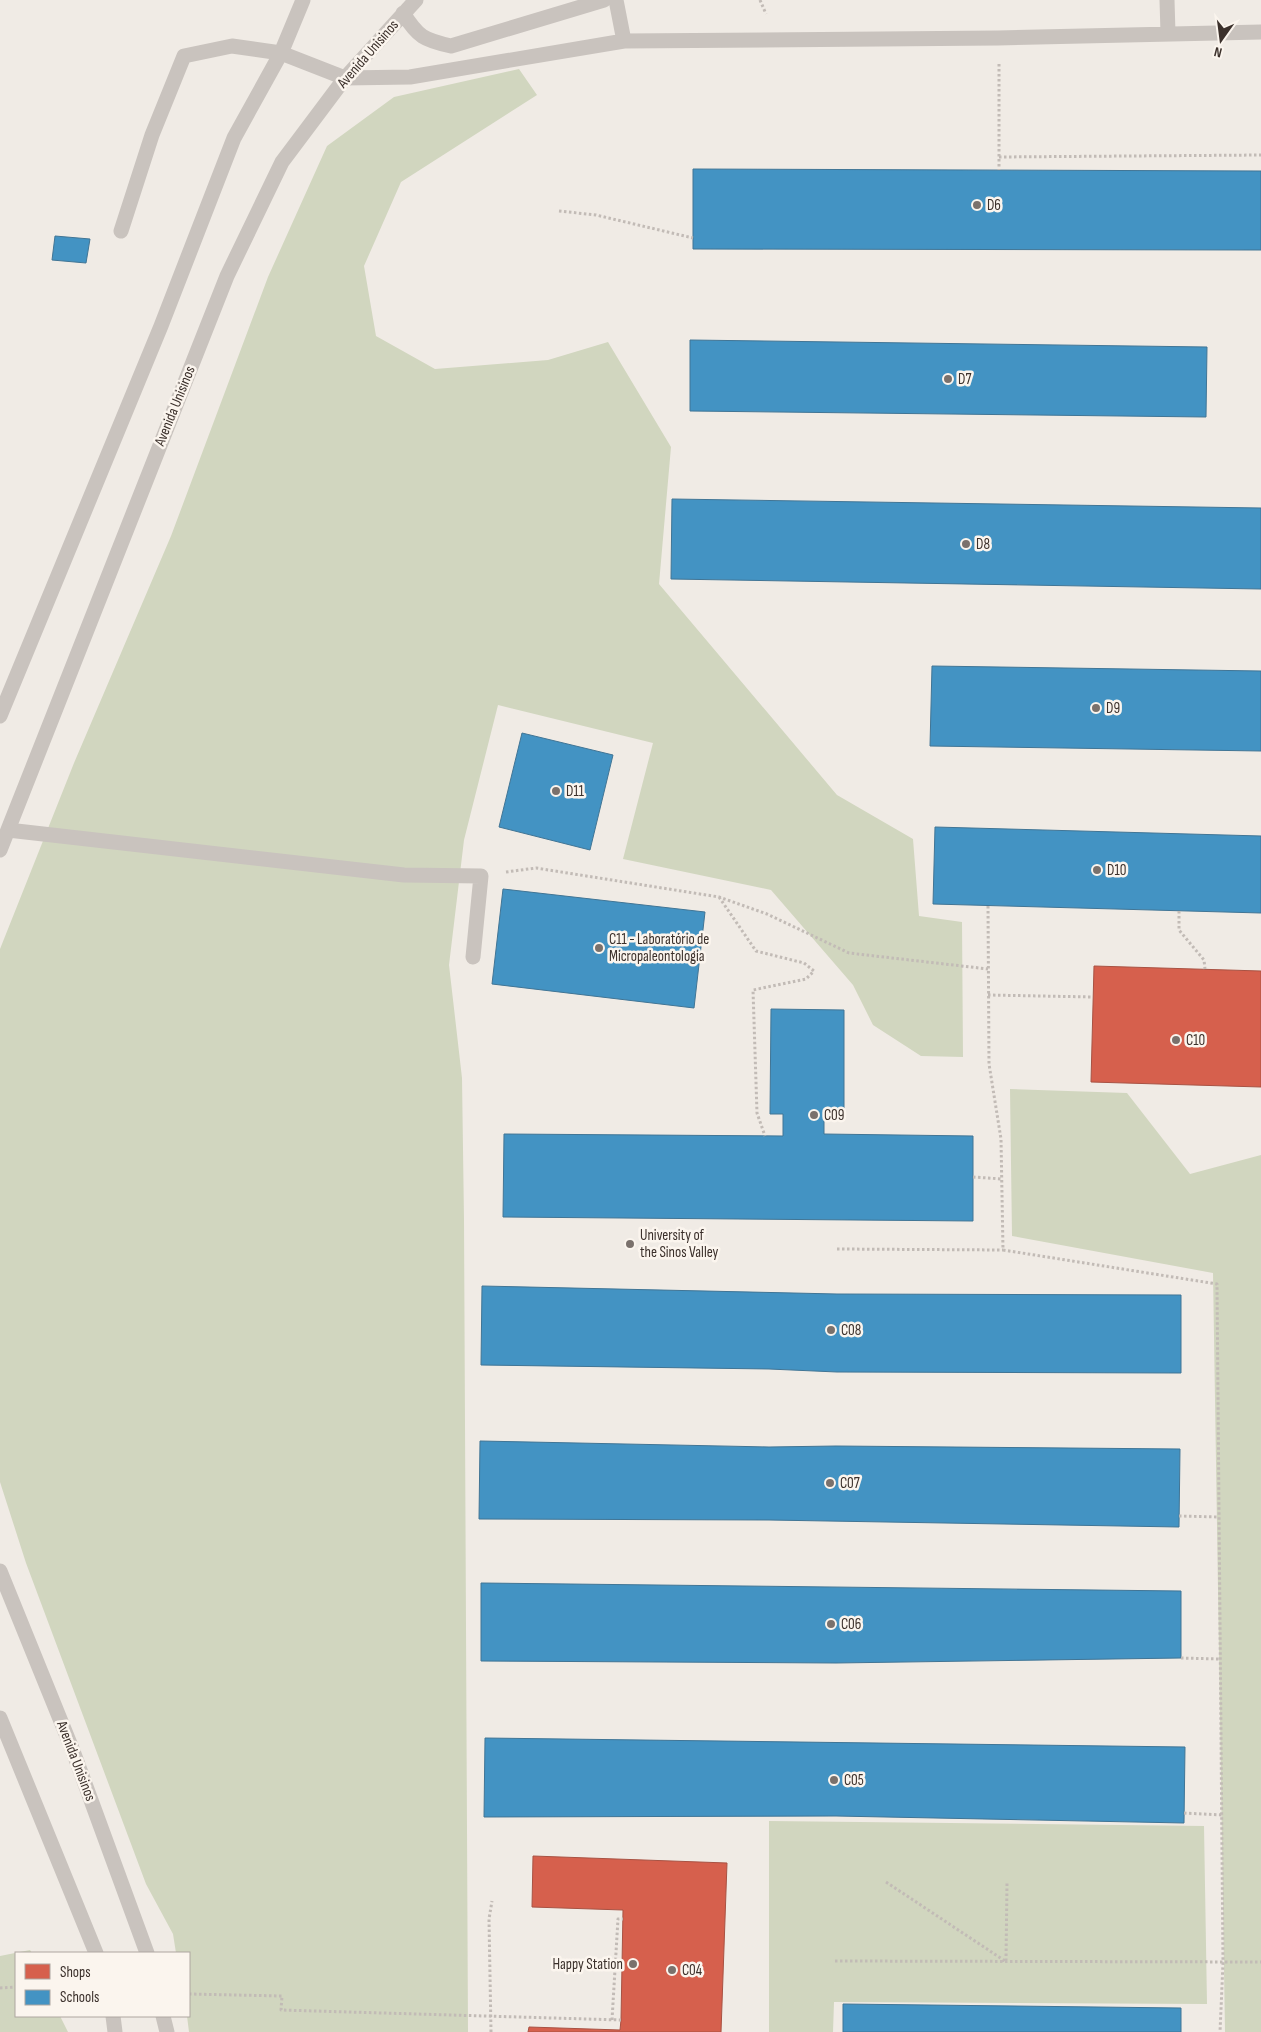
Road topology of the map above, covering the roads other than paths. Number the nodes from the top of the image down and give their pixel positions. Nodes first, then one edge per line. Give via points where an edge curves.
1 (303, 0) edge
2 (416, 0) edge
3 (604, 0) edge
4 (616, 0) edge
5 (1167, 0) edge
6 (403, 13) junction
7 (1261, 32) edge
8 (1168, 33) junction
9 (624, 41) junction
10 (281, 53) junction
11 (345, 78) junction
12 (121, 231) dead end
13 (0, 716) edge
14 (8, 830) junction
15 (0, 850) edge
16 (473, 957) dead end
17 (0, 1571) edge
18 (6, 1605) edge
19 (0, 1718) edge
20 (96, 1952) edge
21 (147, 1952) edge
22 (113, 2017) edge
23 (163, 2017) edge
24 (115, 2032) edge
25 (166, 2032) edge

1 - 10 lane
2 - 6 lane, Avenida Unisinos
3 - 6 lane via 451,46 433,42 414,32
4 - 9 lane
5 - 8 lane
6 - 11 lane, Avenida Unisinos
7 - 8 lane
8 - 9 lane
9 - 11 lane via 410,77
10 - 11 lane
10 - 12 lane via 232,46 184,56 152,135
10 - 13 lane via 234,138 161,326
11 - 14 lane, Avenida Unisinos via 282,162 227,276
14 - 15 lane, Avenida Unisinos
14 - 16 lane via 404,875 482,876
17 - 18 lane, Avenida Unisinos
18 - 21 lane, Avenida Unisinos via 73,1751
19 - 20 lane
22 - 24 lane
23 - 25 lane

